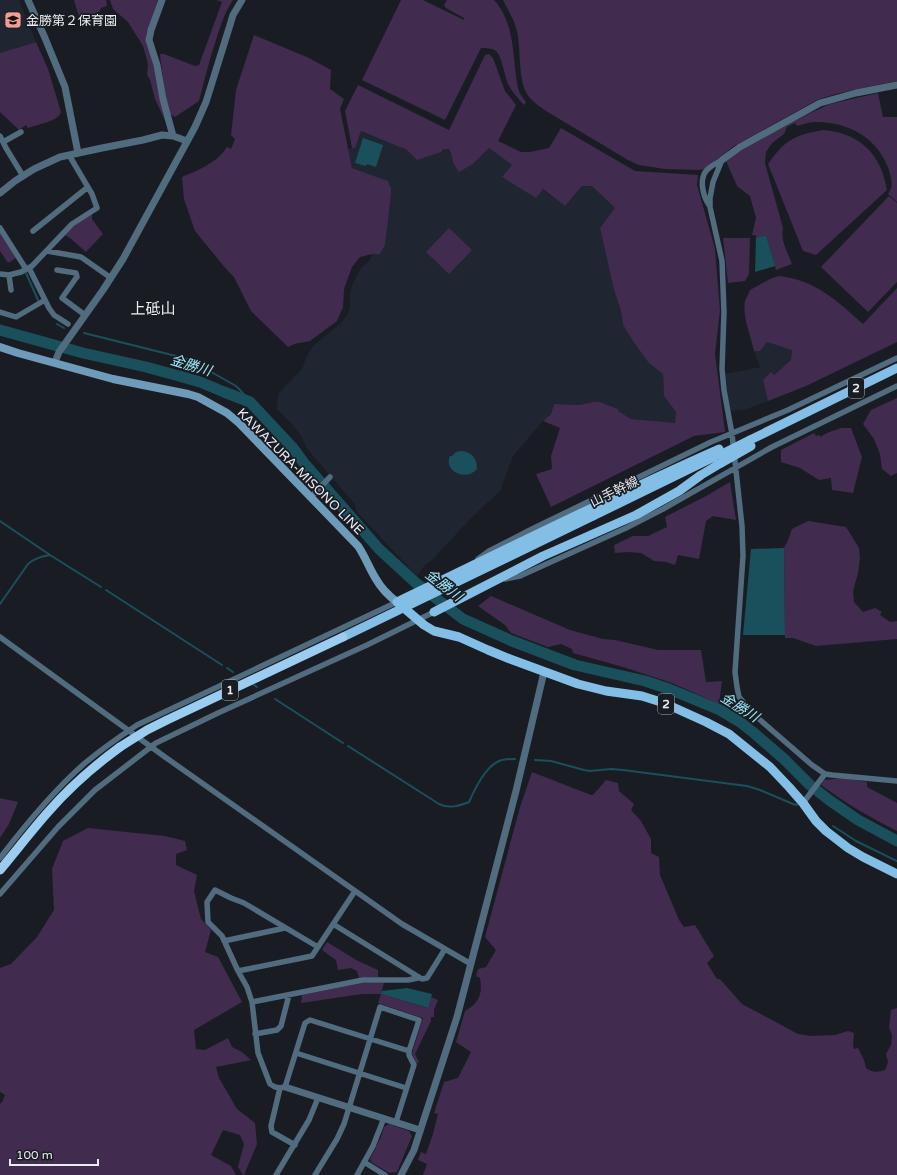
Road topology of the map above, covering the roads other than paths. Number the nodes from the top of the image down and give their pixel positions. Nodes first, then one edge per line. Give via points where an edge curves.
1 (28, 0) edge
2 (162, 0) edge
3 (242, 0) edge
4 (897, 85) edge
5 (21, 132) dead end
6 (173, 136) junction
7 (1, 139) edge
8 (187, 142) junction
9 (78, 153) junction
10 (68, 155) junction
11 (722, 160) junction
12 (23, 176) junction
13 (88, 187) junction
14 (0, 193) edge
15 (710, 207) junction
16 (0, 228) edge
17 (33, 231) dead end
18 (47, 251) junction
19 (28, 269) junction
20 (57, 270) dead end
21 (0, 276) edge
22 (9, 276) junction
23 (111, 278) junction
24 (11, 290) dead end
25 (45, 300) junction
26 (0, 312) edge
27 (85, 315) junction
28 (68, 324) dead end
29 (0, 347) edge
30 (897, 358) edge
31 (56, 360) junction
32 (897, 368) edge
33 (897, 386) edge
34 (814, 408) junction
35 (732, 434) junction
36 (750, 441) junction
37 (720, 455) junction
38 (735, 467) junction
39 (330, 477) dead end
40 (311, 497) junction
41 (461, 570) junction
42 (494, 581) junction
43 (397, 602) junction
44 (434, 612) joint
45 (418, 620) junction
46 (0, 637) edge
47 (343, 637) joint
48 (544, 672) junction
49 (129, 731) junction
50 (150, 747) junction
51 (823, 776) junction
52 (897, 781) edge
53 (804, 802) junction
54 (0, 858) edge
55 (0, 870) edge
56 (897, 874) edge
57 (355, 891) junction
58 (0, 894) edge
59 (334, 924) junction
60 (286, 928) junction
61 (224, 941) junction
62 (318, 947) junction
63 (445, 949) junction
64 (471, 964) junction
65 (238, 971) junction
66 (418, 978) junction
67 (289, 995) junction
68 (252, 1002) junction
69 (255, 1034) junction
70 (370, 1039) junction
71 (409, 1052) junction
72 (296, 1053) junction
73 (360, 1073) junction
74 (283, 1088) junction
75 (406, 1088) junction
76 (318, 1098) junction
77 (349, 1108) junction
78 (384, 1118) junction
79 (396, 1122) junction
80 (420, 1130) junction
81 (295, 1145) junction
82 (364, 1162) junction
83 (276, 1175) edge
84 (315, 1175) edge
85 (357, 1175) edge
86 (385, 1175) edge
87 (402, 1175) edge

1 - 9 street via 65,87
2 - 6 street via 149,40 158,65 163,99
3 - 8 street via 230,25 206,102
4 - 11 street via 820,103 740,147
5 - 7 street
6 - 8 street
6 - 9 street via 162,135
7 - 12 street
8 - 23 street
9 - 10 street
10 - 12 street
10 - 13 street
11 - 15 street via 713,182
11 - 15 street via 706,170 702,183
12 - 14 street
13 - 17 street
13 - 18 street via 97,208 72,224
15 - 35 street via 722,261 722,369
16 - 19 street
18 - 19 street
18 - 23 street via 81,257
19 - 22 street
19 - 25 street
20 - 27 street via 76,274 77,277 62,298
21 - 22 street
22 - 24 street
23 - 27 street
25 - 26 street via 16,317
25 - 28 street via 54,315
27 - 31 street
29 - 31 main road, KAWAZURA-MISONO LINE
30 - 35 street via 802,404
31 - 40 main road, KAWAZURA-MISONO LINE via 113,378 198,397 227,413
32 - 34 main road, 山手幹線 / 2
33 - 38 street
34 - 36 main road
34 - 36 main road, 山手幹線 / 2
35 - 38 street
35 - 41 street via 511,540
36 - 37 main road, 山手幹線 / 2, bridge
37 - 41 main road via 659,475
37 - 42 main road via 701,475 679,491 636,515 543,556
37 - 47 main road, 山手幹線 / 2, bridge
38 - 42 street via 626,528 520,576
38 - 51 street via 743,556 735,672 739,697 759,720
39 - 40 street
40 - 43 main road, KAWAZURA-MISONO LINE via 358,546 382,588
41 - 43 main road
42 - 44 main road
43 - 45 main road, 2
43 - 49 street
44 - 45 street
45 - 48 main road, 2 via 434,631 459,637
45 - 50 street
46 - 49 street
47 - 55 highway, 1, bridge via 167,720 120,747 100,762 49,810
48 - 53 main road, 2 via 590,687 642,696 706,722 729,734 753,753
48 - 64 street
49 - 50 street
49 - 54 street via 85,763 50,798
50 - 57 street
50 - 58 street via 90,795 58,827
51 - 52 street
51 - 53 street
53 - 56 main road, 2 via 816,821 842,844
57 - 59 street
57 - 63 street via 402,924
59 - 62 street
59 - 66 street
60 - 61 street
60 - 61 street via 244,903 215,890 207,902 208,922
60 - 62 street
61 - 65 street
62 - 65 street via 312,956
63 - 64 street
63 - 66 street via 427,978
64 - 80 street via 457,1017
65 - 68 street
66 - 67 street via 363,980
67 - 68 street
67 - 69 street via 281,1026 277,1030
68 - 69 street
69 - 74 street via 258,1053 270,1084
70 - 71 street
70 - 71 street via 380,1007 419,1020
70 - 72 street via 310,1020 305,1023
70 - 73 street
71 - 75 street via 414,1065
72 - 73 street
72 - 74 street
73 - 75 street
73 - 77 street
74 - 76 street
74 - 81 street via 271,1126 272,1132
75 - 79 street
76 - 77 street
76 - 81 street
77 - 78 street
77 - 84 street via 337,1139
78 - 79 street
78 - 82 street
79 - 80 street
80 - 87 street
81 - 83 street
82 - 85 street
82 - 86 street

